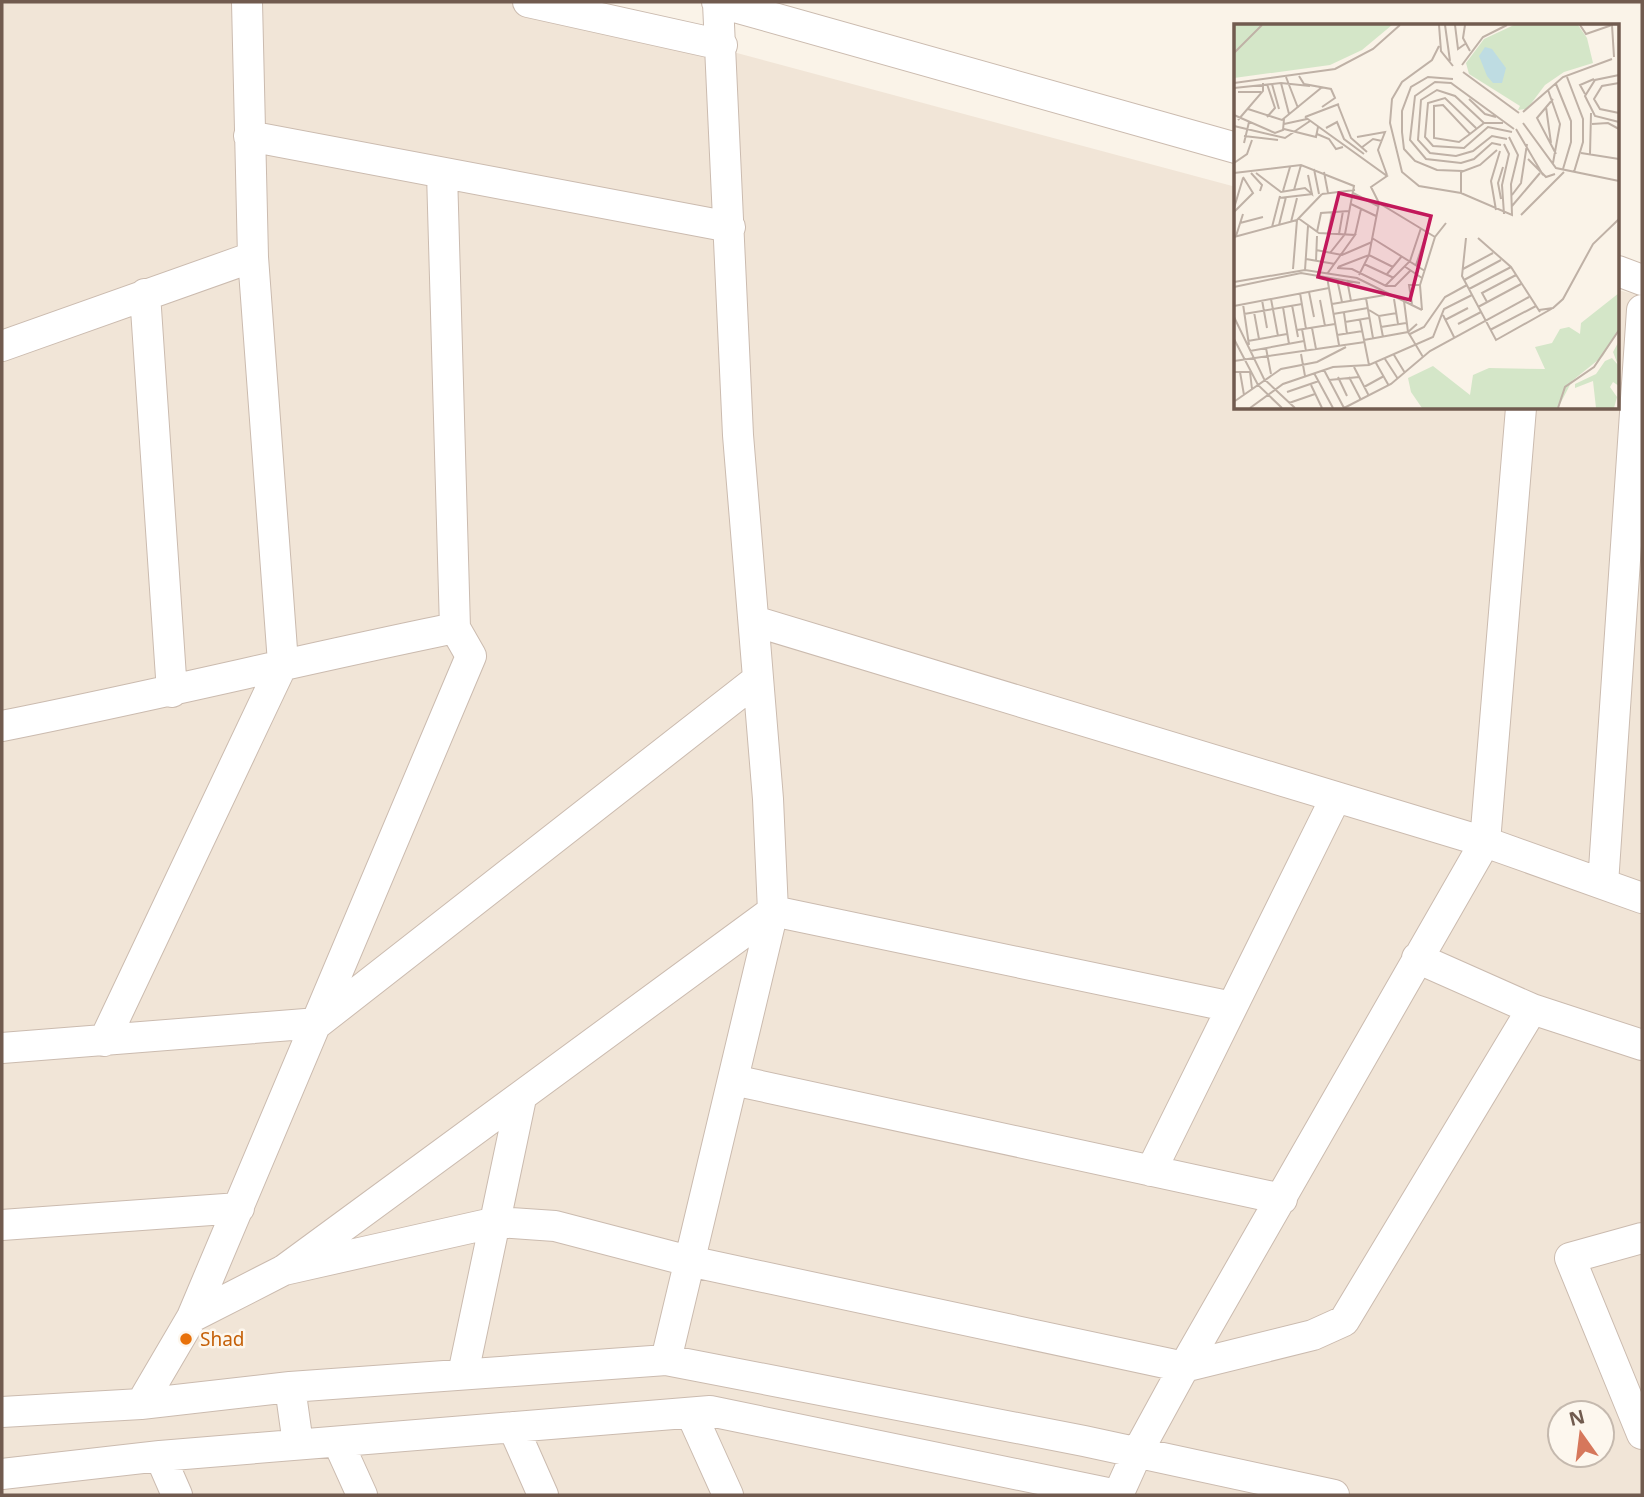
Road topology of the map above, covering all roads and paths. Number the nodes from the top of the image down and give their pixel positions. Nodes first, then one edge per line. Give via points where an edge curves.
1 (247, 2) edge
2 (528, 2) edge
3 (718, 2) edge
4 (722, 45) junction
5 (249, 136) junction
6 (1234, 147) edge
7 (442, 173) junction
8 (730, 227) junction
9 (253, 257) junction
10 (1620, 272) edge
11 (1642, 280) edge
12 (145, 294) junction
13 (1642, 310) edge
14 (2, 346) edge
15 (1521, 410) edge
16 (754, 621) junction
17 (455, 628) junction
18 (283, 663) junction
19 (758, 679) junction
20 (172, 692) junction
21 (2, 726) edge
22 (1335, 797) junction
23 (1485, 842) junction
24 (1603, 884) junction
25 (1642, 898) edge
26 (773, 911) junction
27 (1416, 958) junction
28 (1232, 1007) junction
29 (1532, 1009) junction
30 (318, 1023) junction
31 (104, 1041) junction
32 (1642, 1045) edge
33 (2, 1048) edge
34 (733, 1080) junction
35 (521, 1098) junction
36 (1151, 1171) junction
37 (1282, 1199) junction
38 (239, 1208) junction
39 (497, 1222) junction
40 (2, 1225) edge
41 (1642, 1238) edge
42 (690, 1261) junction
43 (284, 1270) junction
44 (192, 1317) junction
45 (666, 1360) junction
46 (1184, 1367) junction
47 (463, 1374) junction
48 (290, 1387) junction
49 (141, 1404) junction
50 (2, 1412) edge
51 (691, 1413) junction
52 (513, 1427) junction
53 (1642, 1434) edge
54 (338, 1442) junction
55 (298, 1444) junction
56 (1137, 1453) junction
57 (160, 1456) junction
58 (2, 1474) edge
59 (177, 1495) edge
60 (362, 1495) edge
61 (543, 1495) edge
62 (728, 1495) edge
63 (1117, 1495) edge
64 (1334, 1495) edge

1 - 5 street
2 - 4 street
3 - 4 street
3 - 6 street
4 - 8 street
5 - 7 street
5 - 9 street
7 - 8 street
7 - 17 street
8 - 16 street via 738,435
9 - 12 street
9 - 18 street
10 - 11 street
12 - 14 street
12 - 20 street
13 - 24 street
15 - 23 street
16 - 19 street
16 - 22 street
17 - 18 street
17 - 30 street via 471,656
18 - 20 street
18 - 31 street
19 - 26 street
19 - 30 street
20 - 21 street
22 - 23 street
22 - 28 street
23 - 24 street
23 - 27 street
24 - 25 street
26 - 28 street
26 - 34 street
26 - 35 street
27 - 29 street
27 - 37 street
28 - 36 street
29 - 32 street
29 - 46 street via 1344,1321 1313,1335
30 - 31 street
30 - 38 street
31 - 33 street
34 - 36 street
34 - 42 street
35 - 39 street
35 - 43 street
36 - 37 street
37 - 46 street
38 - 40 street
38 - 44 street
39 - 42 street via 555,1226
39 - 43 street
39 - 47 street
41 - 53 street via 1570,1258
42 - 45 street
42 - 46 street
43 - 44 street
44 - 49 street
45 - 47 street
45 - 56 street
46 - 56 street
47 - 48 street
48 - 49 street
48 - 55 street
49 - 50 street
51 - 52 street
51 - 62 street
51 - 63 street via 710,1411
52 - 54 street
52 - 61 street
54 - 55 street
54 - 60 street
55 - 57 street
56 - 63 street
56 - 64 street
57 - 58 street
57 - 59 street

